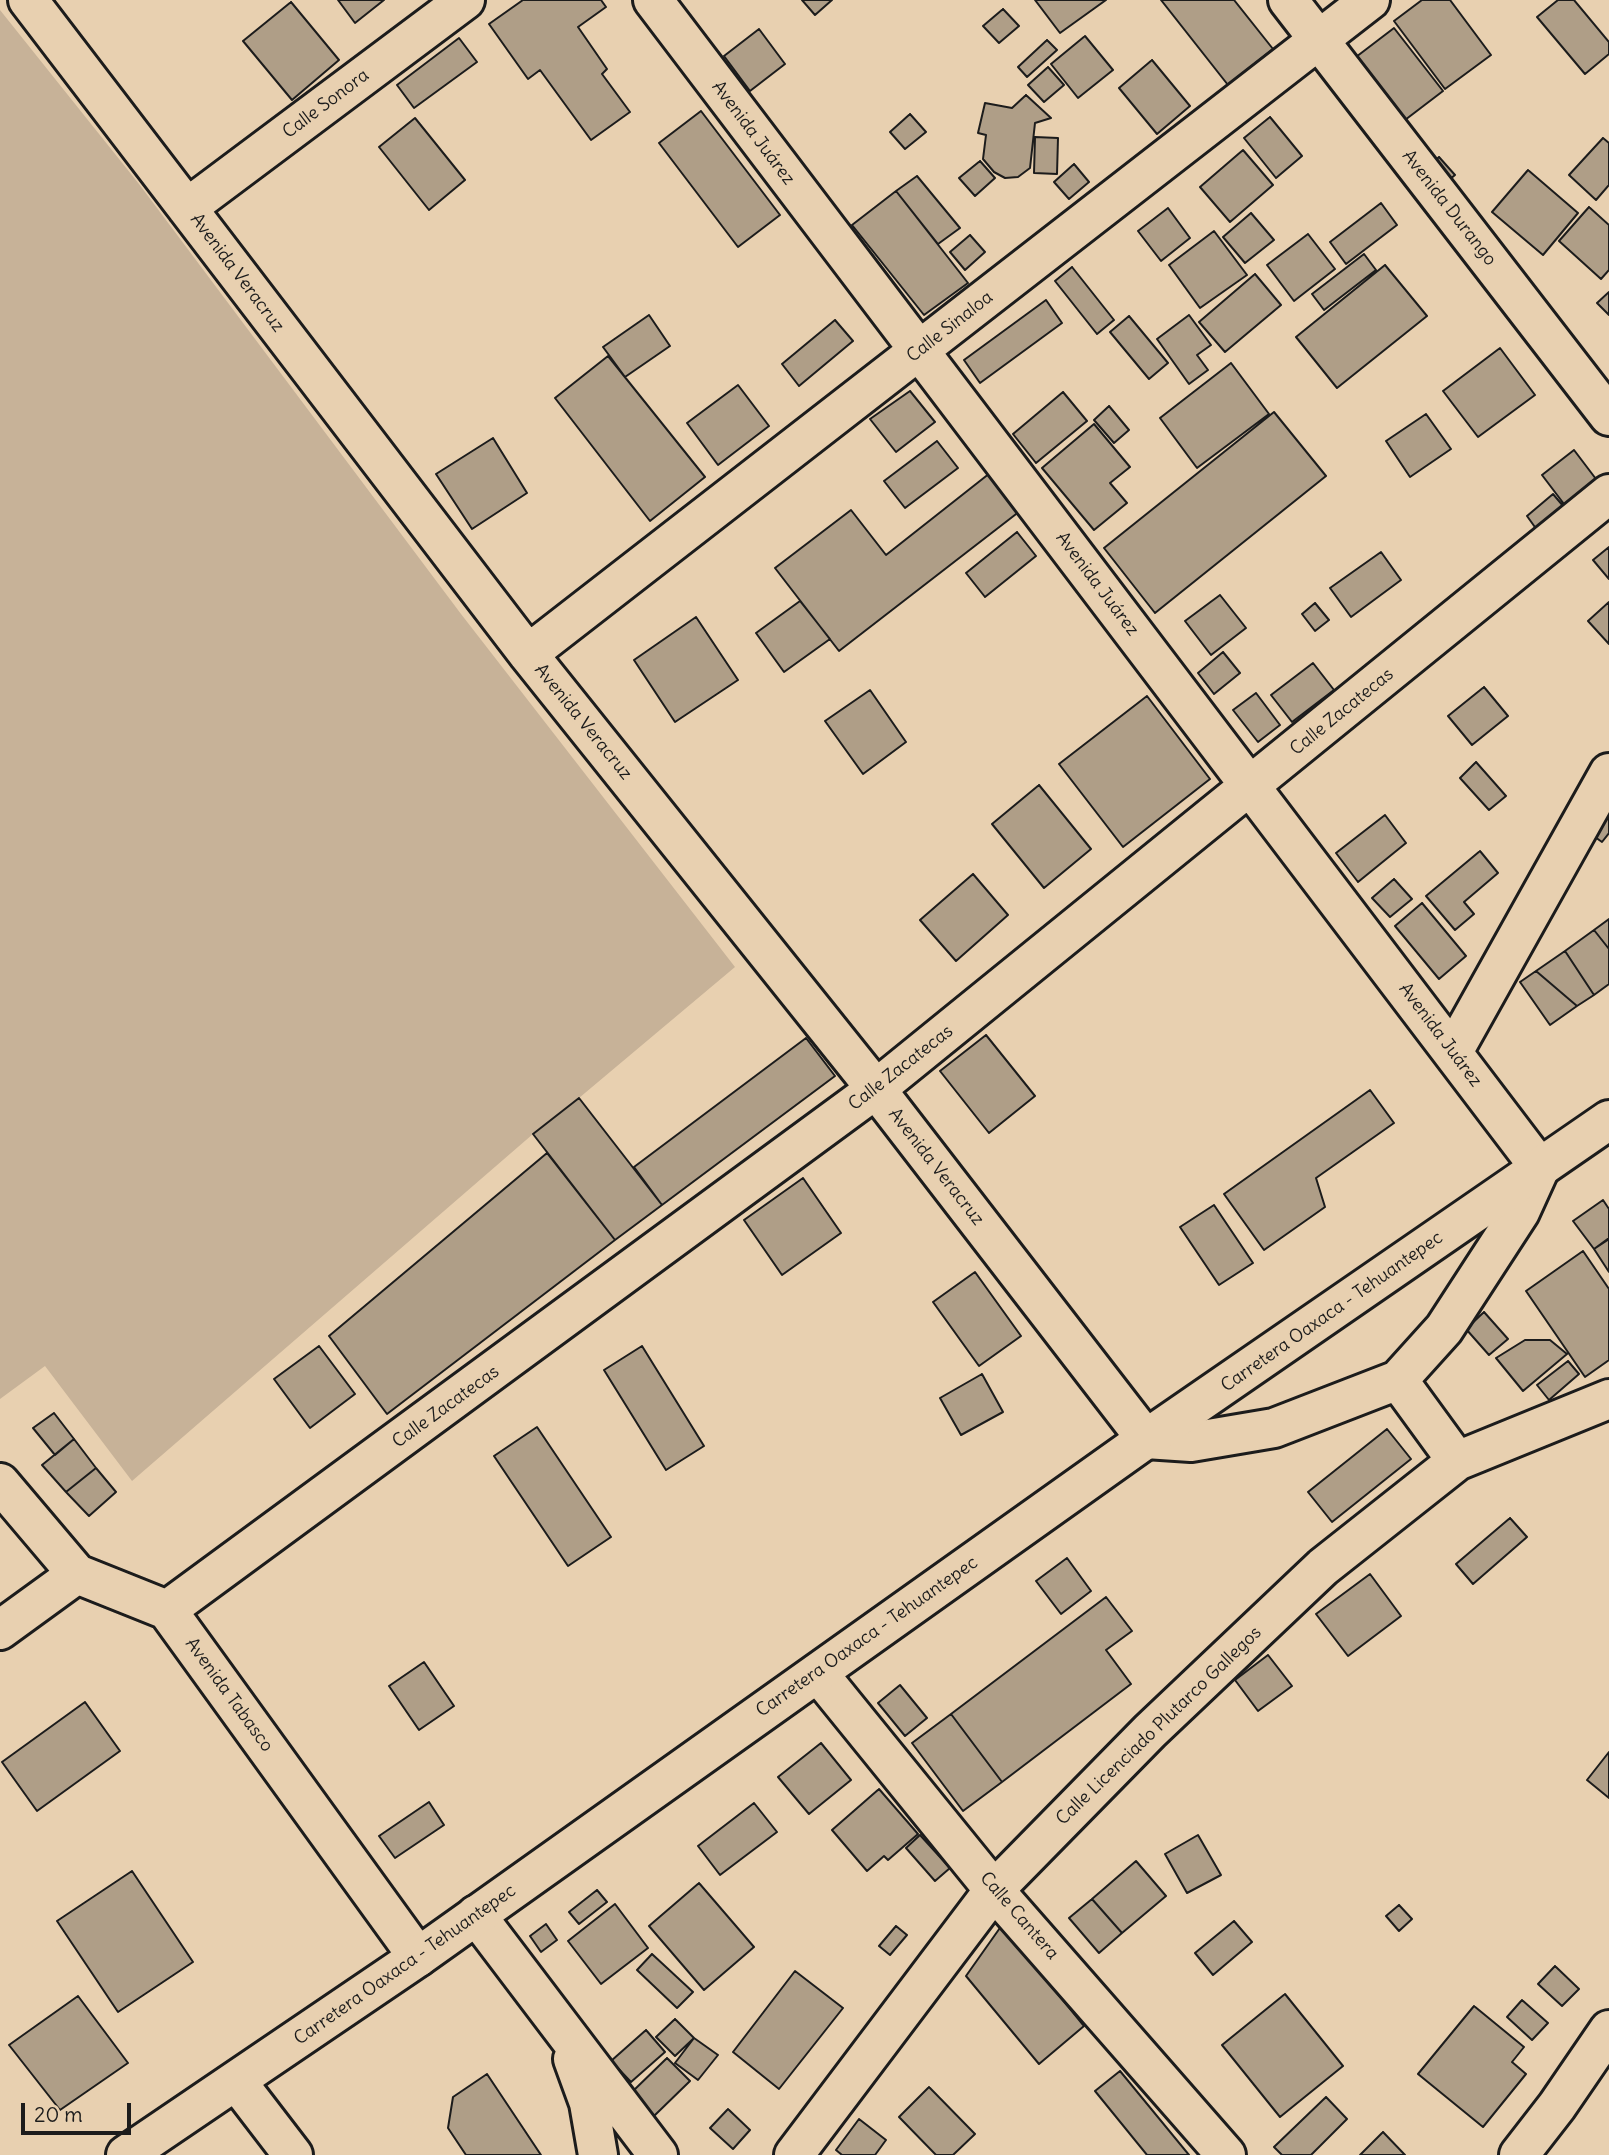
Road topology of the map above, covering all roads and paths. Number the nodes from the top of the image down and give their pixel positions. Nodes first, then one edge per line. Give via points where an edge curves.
1 (28, 0) edge
2 (465, 0) edge
3 (653, 0) edge
4 (1288, 0) edge
5 (1370, 0) edge
6 (1319, 40) junction
7 (187, 208) junction
8 (919, 351) junction
9 (1609, 416) edge
10 (1609, 494) edge
11 (528, 654) junction
12 (1609, 773) edge
13 (1251, 786) junction
14 (1453, 1052) junction
15 (876, 1089) junction
16 (1609, 1120) edge
17 (1540, 1168) junction
18 (1398, 1380) junction
19 (1609, 1399) edge
20 (1146, 1439) junction
21 (1457, 1461) junction
22 (0, 1483) edge
23 (78, 1574) junction
24 (167, 1610) junction
25 (0, 1630) edge
26 (818, 1673) junction
27 (995, 1889) junction
28 (476, 1914) junction
29 (418, 1957) junction
30 (563, 2030) junction
31 (1609, 2030) edge
32 (237, 2082) junction
33 (126, 2155) edge
34 (293, 2155) edge
35 (598, 2155) edge
36 (658, 2155) edge
37 (794, 2155) edge
38 (1226, 2155) edge
39 (1519, 2155) edge

1 - 7 street, Avenida Veracruz
2 - 7 street, Calle Sonora
3 - 8 street, Avenida Juárez
4 - 6 street, Avenida Durango
5 - 6 street, Calle Sinaloa
6 - 8 street, Calle Sinaloa
6 - 9 street, Avenida Durango
7 - 11 street, Avenida Veracruz
8 - 11 street, Calle Sinaloa
8 - 13 street, Avenida Juárez
10 - 13 street, Calle Zacatecas
11 - 15 street, Avenida Veracruz
12 - 14 street
13 - 14 street, Avenida Juárez
13 - 15 street, Calle Zacatecas
14 - 17 street, Avenida Juárez
15 - 20 street, Avenida Veracruz
15 - 24 street, Calle Zacatecas
16 - 17 street, Carretera Oaxaca - Tehuantepec
17 - 18 street via 1520,1212 1444,1329
17 - 20 street, Carretera Oaxaca - Tehuantepec
18 - 20 street via 1274,1428 1191,1442
18 - 21 street
19 - 21 street, Calle Licenciado Plutarco Gallegos
20 - 26 street, Carretera Oaxaca - Tehuantepec
21 - 27 street, Calle Licenciado Plutarco Gallegos via 1323,1567 1150,1731
22 - 23 street
23 - 24 street
23 - 25 street
24 - 29 street, Avenida Tabasco
26 - 27 street, Calle Cantera
26 - 28 street, Carretera Oaxaca - Tehuantepec
27 - 37 street, Calle Licenciado Plutarco Gallegos
27 - 38 street, Calle Cantera
28 - 29 street, Carretera Oaxaca - Tehuantepec
28 - 30 street
29 - 32 street, Carretera Oaxaca - Tehuantepec
30 - 35 street via 589,2104
30 - 36 street
31 - 39 street
32 - 33 street, Carretera Oaxaca - Tehuantepec
32 - 34 street

